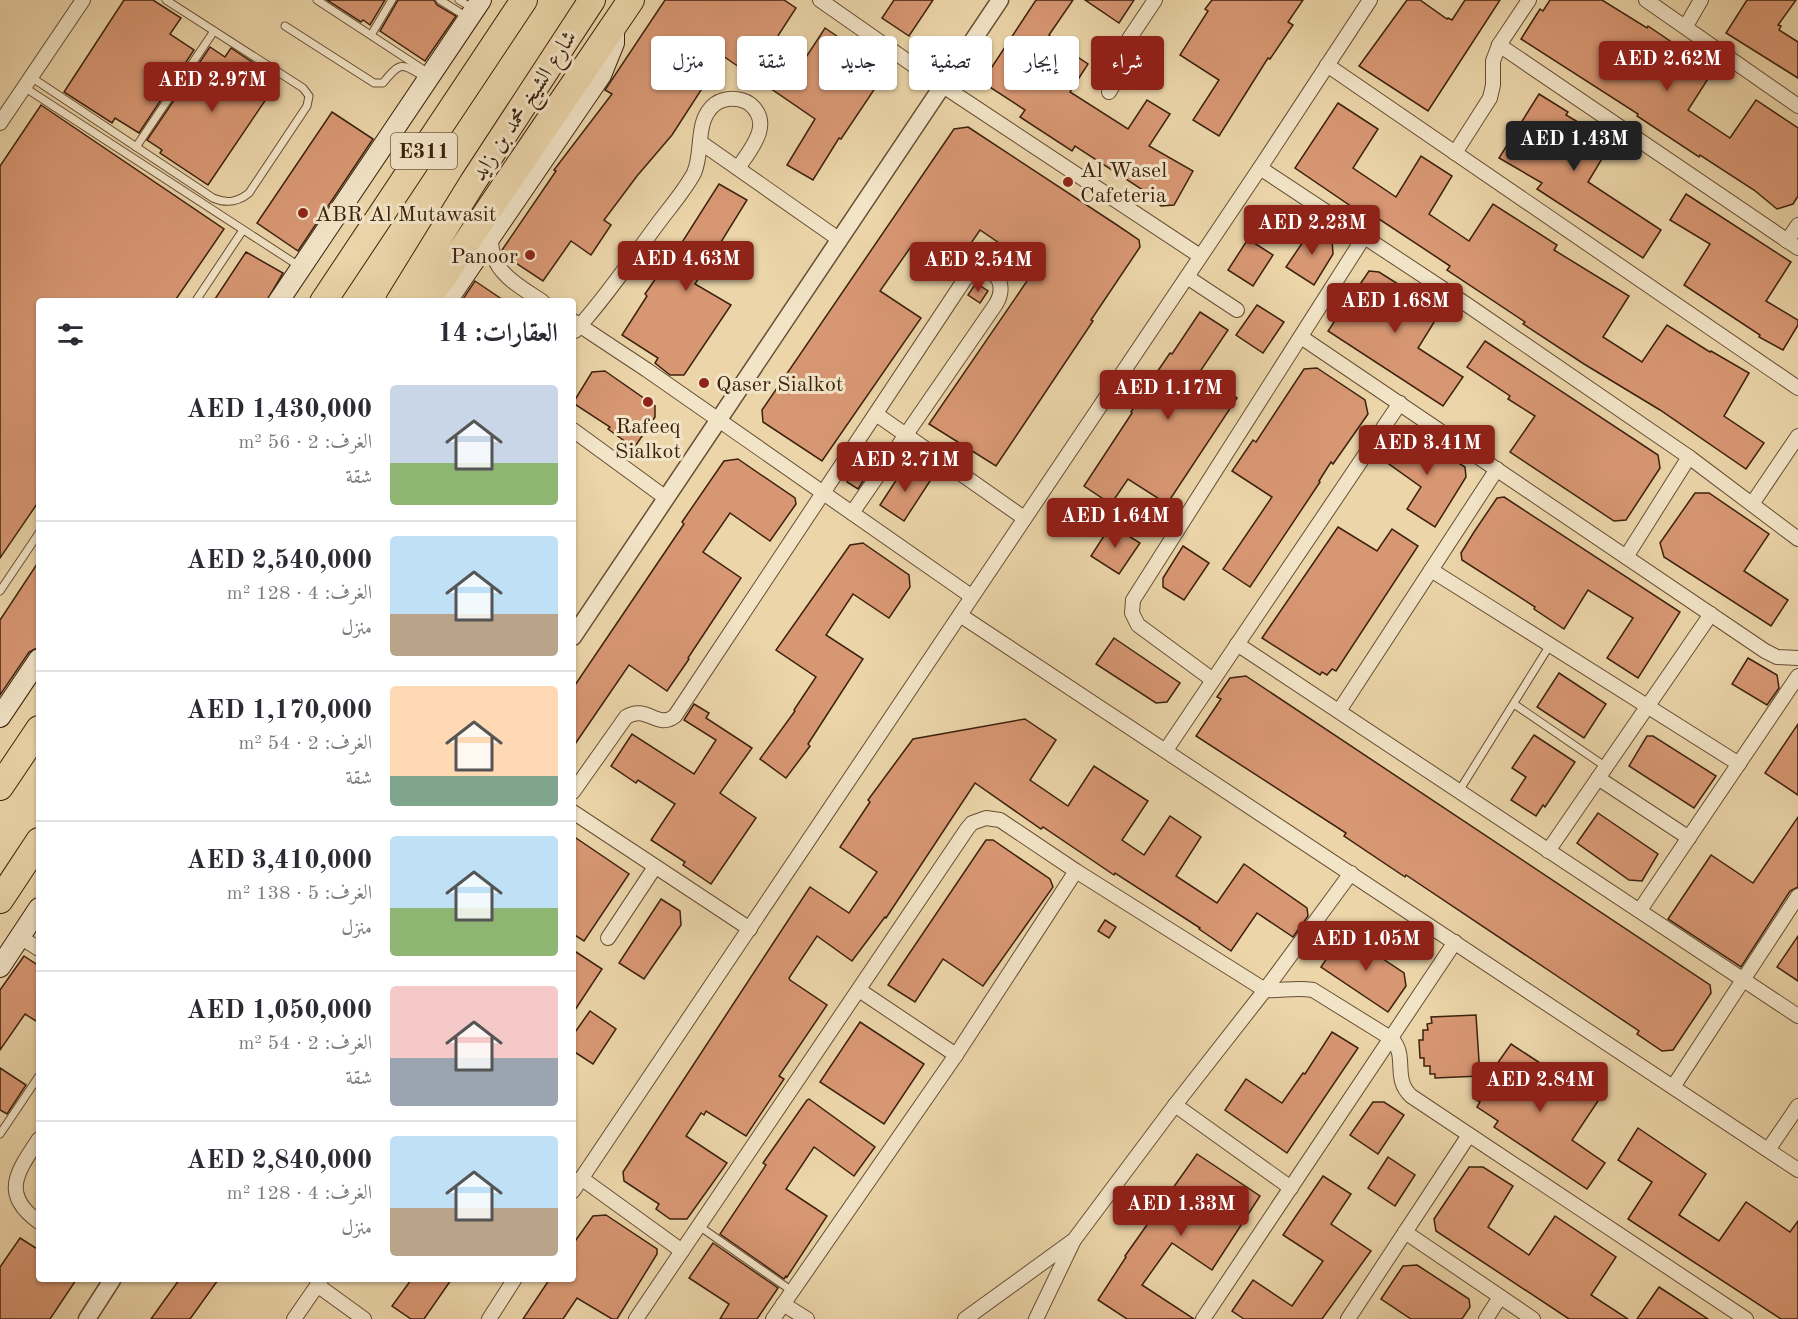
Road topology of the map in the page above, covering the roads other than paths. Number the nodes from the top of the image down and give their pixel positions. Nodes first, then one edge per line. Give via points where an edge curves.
1 (83, 0) edge
2 (166, 0) edge
3 (317, 0) edge
4 (392, 0) edge
5 (440, 0) edge
6 (524, 0) edge
7 (592, 0) edge
8 (631, 0) edge
9 (820, 0) edge
10 (1000, 0) edge
11 (1155, 0) edge
12 (1370, 0) edge
13 (1529, 0) edge
14 (1646, 0) edge
15 (1701, 0) edge
16 (471, 7) edge
17 (614, 24) junction
18 (285, 26) dead end
19 (1686, 26) junction
20 (214, 31) junction
21 (371, 35) junction
22 (976, 36) edge
23 (1499, 45) junction
24 (909, 62) edge
25 (1328, 65) junction
26 (428, 76) junction
27 (28, 82) junction
28 (940, 90) edge
29 (949, 90) edge
30 (1109, 92) dead end
31 (1798, 106) edge
32 (0, 123) edge
33 (700, 142) junction
34 (136, 147) junction
35 (1455, 153) junction
36 (738, 168) junction
37 (1260, 168) junction
38 (1798, 225) edge
39 (243, 230) junction
40 (491, 234) junction
41 (1364, 237) junction
42 (840, 240) junction
43 (1793, 245) edge
44 (1200, 256) junction
45 (301, 267) junction
46 (1187, 277) junction
47 (198, 298) edge
48 (281, 298) edge
49 (326, 298) edge
50 (401, 298) edge
51 (427, 298) edge
52 (449, 298) edge
53 (537, 298) edge
54 (1237, 310) dead end
55 (576, 326) edge
56 (576, 328) edge
57 (1301, 337) junction
58 (1798, 388) edge
59 (1400, 403) junction
60 (876, 414) junction
61 (717, 420) junction
62 (576, 432) edge
63 (906, 435) junction
64 (1798, 436) edge
65 (1689, 457) junction
66 (1497, 469) junction
67 (822, 493) junction
68 (666, 498) junction
69 (1752, 504) junction
70 (852, 513) junction
71 (1024, 519) junction
72 (36, 537) edge
73 (1798, 538) edge
74 (1626, 557) junction
75 (1431, 570) junction
76 (0, 591) edge
77 (971, 596) junction
78 (1711, 614) junction
79 (960, 615) junction
80 (576, 633) edge
81 (1237, 644) junction
82 (1550, 645) junction
83 (1798, 658) edge
84 (36, 663) edge
85 (1798, 676) edge
86 (1212, 680) junction
87 (1514, 704) junction
88 (1647, 706) junction
89 (1339, 711) junction
90 (0, 717) edge
91 (36, 733) edge
92 (1166, 750) junction
93 (1739, 764) junction
94 (1602, 773) junction
95 (0, 787) edge
96 (576, 788) edge
97 (1459, 791) junction
98 (576, 814) edge
99 (1689, 838) junction
100 (36, 846) edge
101 (1548, 851) junction
102 (655, 867) junction
103 (1076, 871) junction
104 (1351, 873) junction
105 (1798, 896) edge
106 (0, 900) edge
107 (1640, 910) junction
108 (36, 912) edge
109 (750, 929) junction
110 (20, 936) junction
111 (608, 938) dead end
112 (1455, 942) junction
113 (36, 947) edge
114 (0, 968) edge
115 (1743, 980) junction
116 (859, 990) junction
117 (1265, 990) junction
118 (1798, 1016) edge
119 (1392, 1039) junction
120 (956, 1054) junction
121 (36, 1080) edge
122 (1673, 1086) junction
123 (1175, 1105) junction
124 (1798, 1106) edge
125 (0, 1134) edge
126 (1469, 1135) junction
127 (36, 1144) edge
128 (1768, 1150) junction
129 (1798, 1170) edge
130 (581, 1178) junction
131 (576, 1186) edge
132 (1291, 1188) junction
133 (36, 1220) edge
134 (699, 1226) junction
135 (1405, 1232) junction
136 (1074, 1240) junction
137 (682, 1251) junction
138 (111, 1282) edge
139 (319, 1282) edge
140 (513, 1282) edge
141 (792, 1292) junction
142 (1500, 1297) junction
143 (783, 1304) junction
144 (638, 1318) edge
145 (87, 1319) edge
146 (294, 1319) edge
147 (364, 1319) edge
148 (489, 1319) edge
149 (773, 1319) edge
150 (807, 1319) edge
151 (965, 1319) edge
152 (1036, 1319) edge
153 (1203, 1319) edge
154 (1348, 1319) edge
155 (1486, 1319) edge
156 (1533, 1319) edge
157 (1746, 1319) edge

1 - 27 street
2 - 20 lane
3 - 21 lane
4 - 21 lane
5 - 16 lane
6 - 49 highway, E311
7 - 50 highway, شارع الشيخ محمد بن زايد / E311
8 - 17 highway
9 - 24 street
10 - 22 street
11 - 30 street via 1129,39 1122,70
12 - 25 street
13 - 23 street
14 - 19 street
15 - 19 street
16 - 26 main road
17 - 40 main road via 614,43 601,75
17 - 51 highway
18 - 26 lane via 377,84 400,66
19 - 31 street
20 - 34 lane
20 - 34 lane via 303,88 309,96 307,106 249,193 236,201 220,201
21 - 26 lane
23 - 35 street via 1493,61 1490,98
23 - 43 street
25 - 35 street
25 - 37 street
26 - 45 main road
27 - 32 street
27 - 34 lane
27 - 39 lane
28 - 42 street
29 - 44 street
33 - 36 street
33 - 36 street via 705,118 716,104 733,99 751,105 760,121 760,130
33 - 55 street via 697,165 689,180
35 - 58 street
36 - 42 street
37 - 41 street
37 - 44 street
38 - 43 street
39 - 45 lane
39 - 47 lane
40 - 52 main road
40 - 53 street via 498,267
41 - 57 street
41 - 65 street
42 - 61 street
44 - 46 street
45 - 48 main road
46 - 54 street
46 - 71 street
56 - 61 street
57 - 59 street
57 - 86 street via 1133,600 1132,613 1138,625
59 - 66 street
59 - 81 street
60 - 63 street
60 - 63 street via 965,279 979,270 994,274 1000,281 1001,297
60 - 67 street
61 - 67 street
61 - 68 street
62 - 68 street
63 - 70 street
63 - 71 street
64 - 69 street
65 - 69 street
65 - 74 street
66 - 74 street
66 - 75 street
67 - 70 street
67 - 96 street via 675,716 666,721 637,712 626,717
68 - 80 street
69 - 73 street
70 - 77 street
71 - 77 street
72 - 76 lane
74 - 78 street
75 - 82 street
75 - 89 street
77 - 79 street
78 - 83 street via 1771,654
78 - 88 street
79 - 92 street
79 - 109 street
81 - 86 street
81 - 89 street
82 - 87 lane
82 - 88 street
84 - 90 main road
85 - 93 street
86 - 92 street
87 - 94 lane
87 - 97 lane
88 - 93 street
88 - 94 street
89 - 97 street
91 - 95 highway
92 - 104 street
93 - 99 street
94 - 99 street
94 - 101 street
97 - 101 street
98 - 102 street
99 - 107 street
100 - 106 highway
101 - 107 street
102 - 109 street
102 - 111 street
103 - 116 street via 1000,820 979,820 967,829
103 - 117 street
103 - 120 street
104 - 112 street
104 - 117 street
105 - 115 street
107 - 115 street
108 - 110 main road
109 - 130 street
110 - 113 street
110 - 114 main road
112 - 119 street
112 - 122 street
115 - 118 street
115 - 122 street
116 - 120 street
116 - 134 street
117 - 119 street via 1313,990
117 - 123 street
119 - 126 street via 1399,1048 1401,1080 1407,1091
119 - 132 street
120 - 141 street
121 - 125 lane
122 - 128 street
123 - 132 street
123 - 136 street
124 - 128 street
126 - 135 street
126 - 157 street
127 - 133 street via 14,1185 20,1205
128 - 129 street
130 - 131 street
130 - 137 street
132 - 153 street
134 - 137 street
134 - 141 lane
135 - 142 street
135 - 154 street
136 - 151 street
136 - 152 street
137 - 144 street
138 - 145 street
139 - 146 street
139 - 147 street
140 - 148 street
141 - 143 street
142 - 155 street
142 - 156 street
143 - 149 street
143 - 150 street

